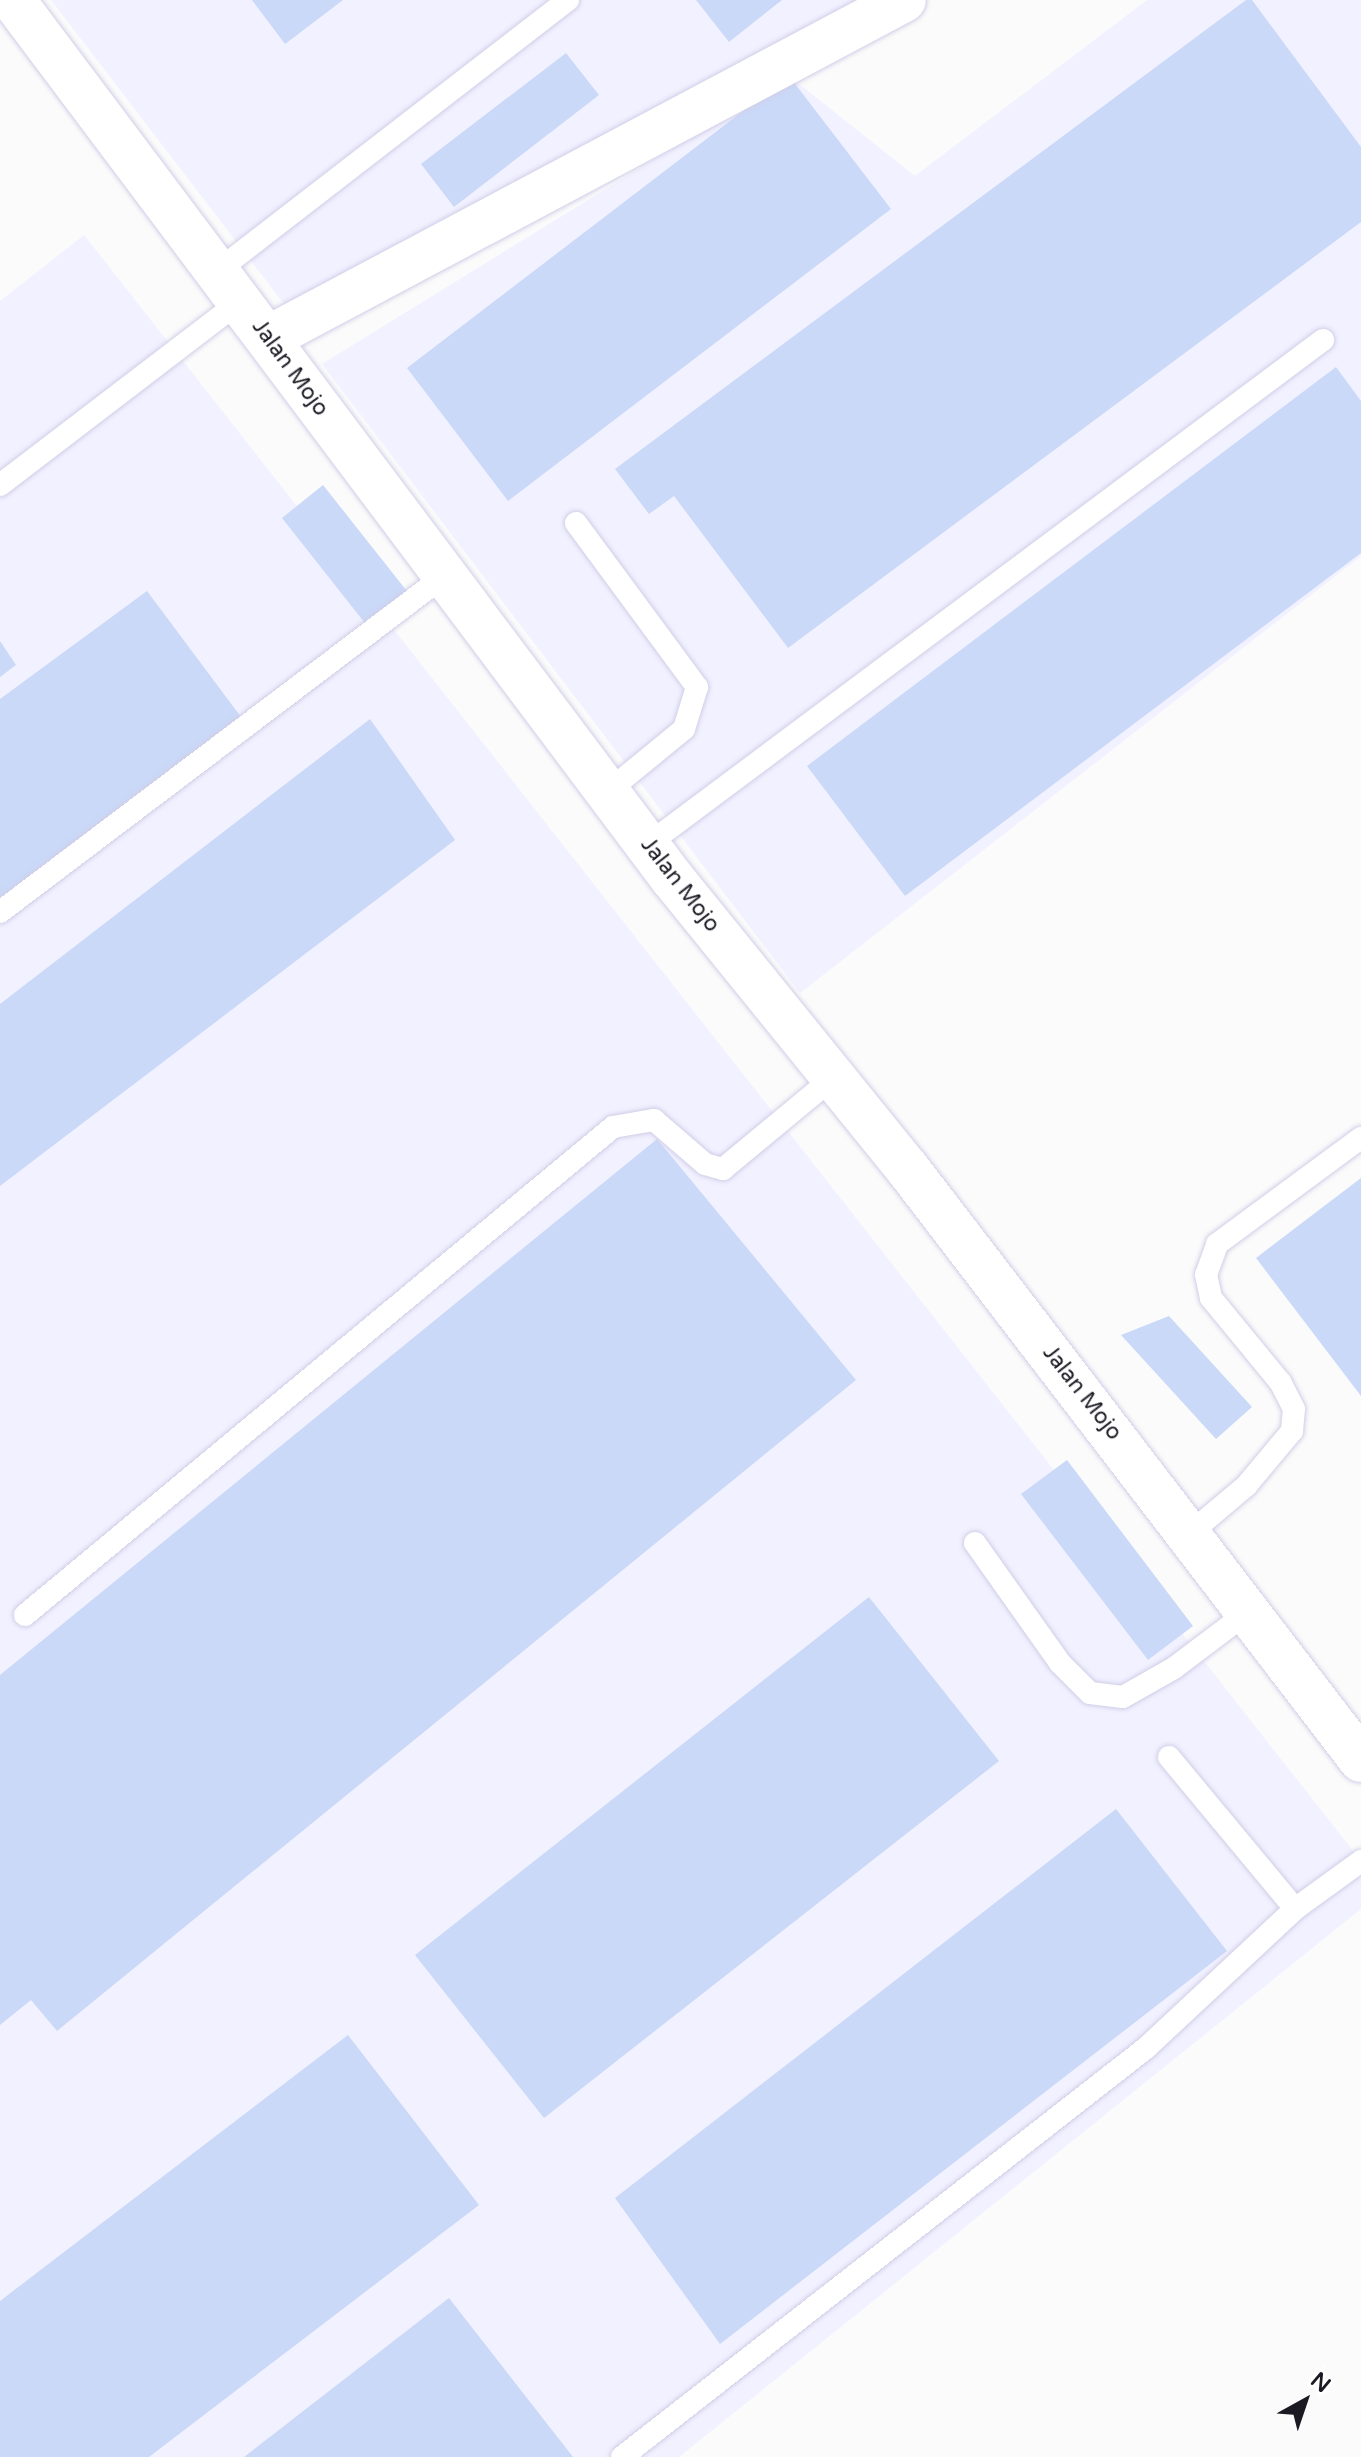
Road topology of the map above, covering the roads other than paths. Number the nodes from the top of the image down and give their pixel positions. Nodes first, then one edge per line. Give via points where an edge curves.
1 (13, 0) edge
2 (568, 0) edge
3 (904, 0) edge
4 (228, 286) junction
5 (268, 338) junction
6 (1323, 340) dead end
7 (0, 485) edge
8 (576, 523) dead end
9 (443, 577) junction
10 (607, 792) junction
11 (647, 845) junction
12 (0, 912) edge
13 (833, 1078) junction
14 (1361, 1138) edge
15 (1189, 1534) junction
16 (975, 1543) dead end
17 (1248, 1612) junction
18 (25, 1615) dead end
19 (1169, 1757) dead end
20 (1361, 1760) edge
21 (1361, 1861) edge
22 (1295, 1909) junction
23 (622, 2457) edge

1 - 4 street, Jalan Mojo
2 - 4 lane
3 - 5 street
4 - 5 street, Jalan Mojo
4 - 7 lane
5 - 9 street, Jalan Mojo
6 - 11 lane
8 - 10 lane via 697,687 684,729
9 - 10 street, Jalan Mojo
9 - 12 lane
10 - 11 street, Jalan Mojo
11 - 13 street, Jalan Mojo
13 - 15 street, Jalan Mojo
13 - 18 lane via 723,1169 705,1164 654,1120 613,1127
14 - 15 lane via 1217,1244 1206,1275 1211,1298 1280,1382 1294,1409 1292,1431 1277,1456
15 - 17 street, Jalan Mojo
16 - 17 lane via 1060,1663 1090,1693 1123,1697 1174,1668
17 - 20 street, Jalan Mojo
19 - 22 lane
21 - 22 lane
22 - 23 lane via 1146,2048

